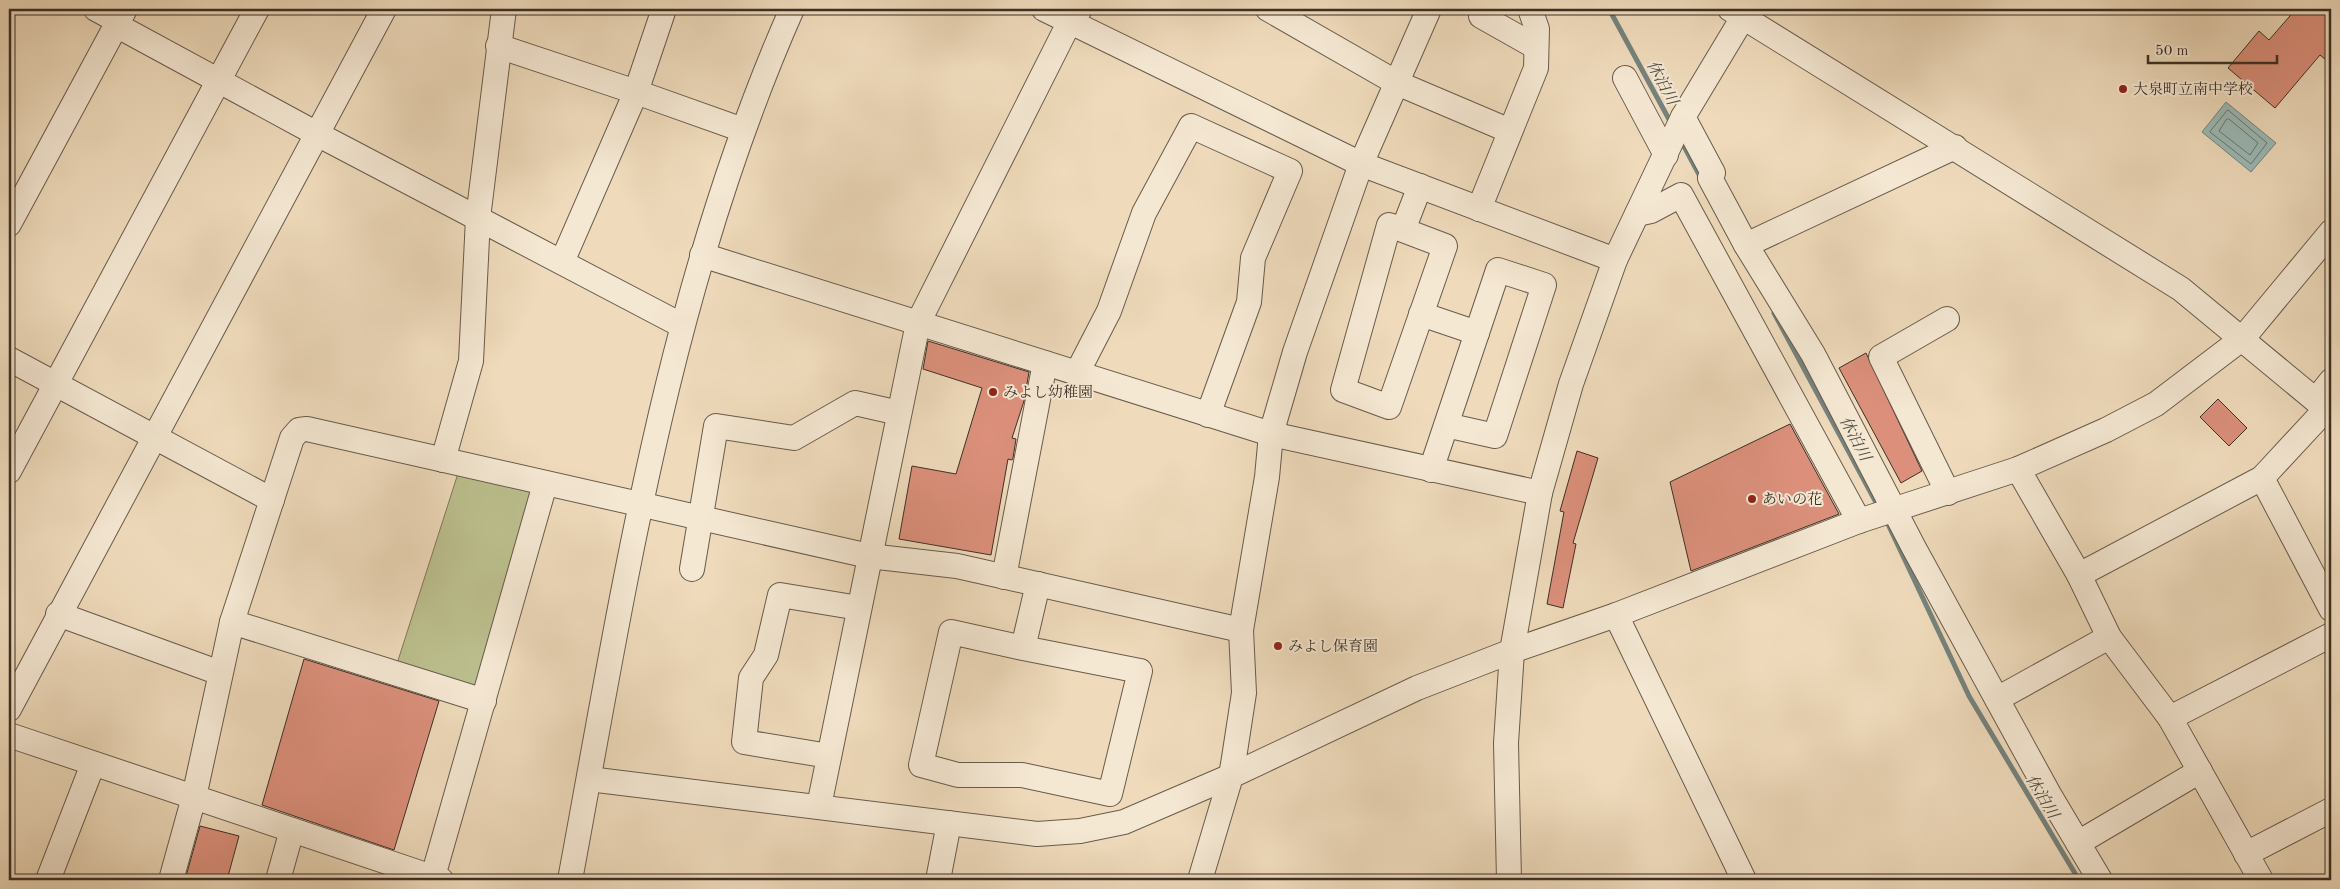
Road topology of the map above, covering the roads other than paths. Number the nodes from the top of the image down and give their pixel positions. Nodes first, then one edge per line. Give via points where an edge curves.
1 (96, 9) edge
2 (257, 9) edge
3 (384, 9) edge
4 (504, 9) edge
5 (664, 9) edge
6 (792, 9) edge
7 (1044, 9) edge
8 (1268, 9) edge
9 (1430, 9) edge
10 (1484, 9) edge
11 (1530, 9) edge
12 (1740, 11) edge
13 (1075, 15) edge
14 (119, 18) edge
15 (498, 46) junction
16 (1536, 47) junction
17 (1625, 78) dead end
18 (218, 80) junction
19 (1397, 83) junction
20 (636, 92) junction
21 (1681, 122) junction
22 (743, 130) junction
23 (1510, 132) junction
24 (317, 134) junction
25 (1955, 147) junction
26 (1667, 152) junction
27 (1361, 164) junction
28 (1420, 186) junction
29 (1479, 209) junction
30 (1638, 214) junction
31 (478, 218) junction
32 (9, 224) edge
33 (1403, 230) junction
34 (2331, 232) edge
35 (1746, 245) junction
36 (702, 255) junction
37 (1615, 260) junction
38 (562, 262) junction
39 (1421, 314) junction
40 (1947, 319) dead end
41 (918, 323) junction
42 (681, 325) junction
43 (1477, 333) junction
44 (2242, 338) junction
45 (9, 359) edge
46 (1045, 363) junction
47 (1078, 374) junction
48 (2331, 381) edge
49 (56, 384) junction
50 (2324, 407) edge
51 (899, 414) junction
52 (1208, 415) junction
53 (1446, 425) junction
54 (1270, 434) junction
55 (155, 437) junction
56 (442, 460) junction
57 (2018, 469) junction
58 (1432, 470) junction
59 (9, 472) edge
60 (2262, 478) junction
61 (545, 484) junction
62 (1540, 493) junction
63 (1948, 493) junction
64 (272, 500) junction
65 (640, 504) junction
66 (1875, 517) junction
67 (699, 518) junction
68 (869, 556) junction
69 (692, 569) dead end
70 (2079, 575) junction
71 (1004, 577) junction
72 (1038, 584) junction
73 (859, 608) junction
74 (2331, 609) edge
75 (58, 614) junction
76 (1616, 614) junction
77 (232, 622) junction
78 (1242, 630) junction
79 (2331, 635) edge
80 (2109, 638) junction
81 (1023, 648) junction
82 (1512, 650) junction
83 (220, 672) junction
84 (1997, 699) junction
85 (484, 700) junction
86 (9, 708) edge
87 (2170, 718) junction
88 (9, 735) edge
89 (829, 756) junction
90 (93, 764) junction
91 (2200, 771) junction
92 (1231, 776) junction
93 (589, 779) junction
94 (194, 797) junction
95 (819, 806) junction
96 (2331, 810) edge
97 (949, 823) junction
98 (292, 830) junction
99 (2078, 843) junction
100 (2246, 854) junction
101 (435, 879) edge
102 (48, 880) edge
103 (171, 880) edge
104 (278, 880) edge
105 (570, 880) edge
106 (938, 880) edge
107 (1200, 880) edge
108 (1508, 880) edge
109 (1744, 880) edge
110 (2100, 880) edge
111 (2261, 880) edge

1 - 14 street
2 - 18 street
3 - 24 street
4 - 15 street
5 - 20 street
6 - 22 street
7 - 13 street
8 - 19 street
9 - 19 street
10 - 16 street via 1481,16
11 - 16 street via 1537,29
12 - 21 street
12 - 25 street
13 - 27 street
13 - 41 street
14 - 18 street
14 - 32 street
15 - 20 street
15 - 31 street
16 - 23 street via 1536,68
17 - 26 street
18 - 24 street
18 - 49 street
19 - 23 street
19 - 27 street
20 - 22 street
20 - 38 street
21 - 26 street
21 - 35 street via 1713,173 1710,178
22 - 36 street
23 - 29 street
24 - 31 street
24 - 55 street
25 - 35 street
25 - 44 street via 2181,289
26 - 30 street
27 - 28 street
27 - 54 street via 1294,352
28 - 29 street
28 - 33 street
29 - 37 street
30 - 37 street
30 - 66 street via 1682,195
31 - 38 street
31 - 56 street via 471,361
33 - 39 street via 1445,246
33 - 39 street via 1389,225 1343,390 1389,407
34 - 44 street
35 - 66 street via 1813,354
36 - 41 street
36 - 42 street
37 - 62 street via 1571,384
38 - 42 street
39 - 43 street
40 - 63 street via 1881,357
41 - 46 street
41 - 51 street
42 - 65 street
43 - 53 street
43 - 53 street via 1498,270 1544,285 1495,436
44 - 50 street
44 - 57 street via 2156,404
45 - 49 street
46 - 47 street
46 - 71 street
47 - 52 street
47 - 52 street via 1109,310 1144,213 1191,126 1290,171 1253,258 1249,302
48 - 50 street
49 - 55 street
49 - 59 street
50 - 60 street
51 - 67 street via 855,403 794,438 716,426
51 - 68 street
52 - 54 street
53 - 58 street
54 - 58 street
54 - 78 street via 1267,477
55 - 64 street
55 - 75 street
56 - 61 street
56 - 64 street via 307,429 299,430 292,438
57 - 63 street
57 - 70 street
58 - 62 street
60 - 70 street
60 - 74 street
61 - 65 street
61 - 85 street
62 - 82 street
63 - 66 street
64 - 77 street
65 - 67 street
65 - 93 street
66 - 76 street
66 - 84 street
67 - 68 street
67 - 69 street
68 - 71 street via 956,566
68 - 73 street
70 - 80 street
71 - 72 street
72 - 78 street
72 - 81 street
73 - 89 street
73 - 89 street via 780,595 766,655 751,678 744,742
75 - 83 street
75 - 86 street
76 - 82 street
76 - 109 street
77 - 83 street
77 - 85 street
78 - 92 street via 1244,693
79 - 87 street
80 - 84 street
80 - 87 street
81 - 81 street via 1140,671 1110,794 1022,775 958,775 921,765 951,632
82 - 92 street via 1384,703
82 - 108 street via 1506,743
83 - 94 street
84 - 99 street
85 - 101 street
87 - 91 street
88 - 90 street
89 - 95 street
90 - 94 street
90 - 102 street
91 - 99 street
91 - 100 street
92 - 97 street via 1124,822 1080,831 1037,834
92 - 107 street
93 - 95 street
93 - 105 street
94 - 98 street
94 - 103 street
95 - 97 street
96 - 100 street
97 - 106 street
98 - 101 street
98 - 104 street
99 - 110 street
100 - 111 street

